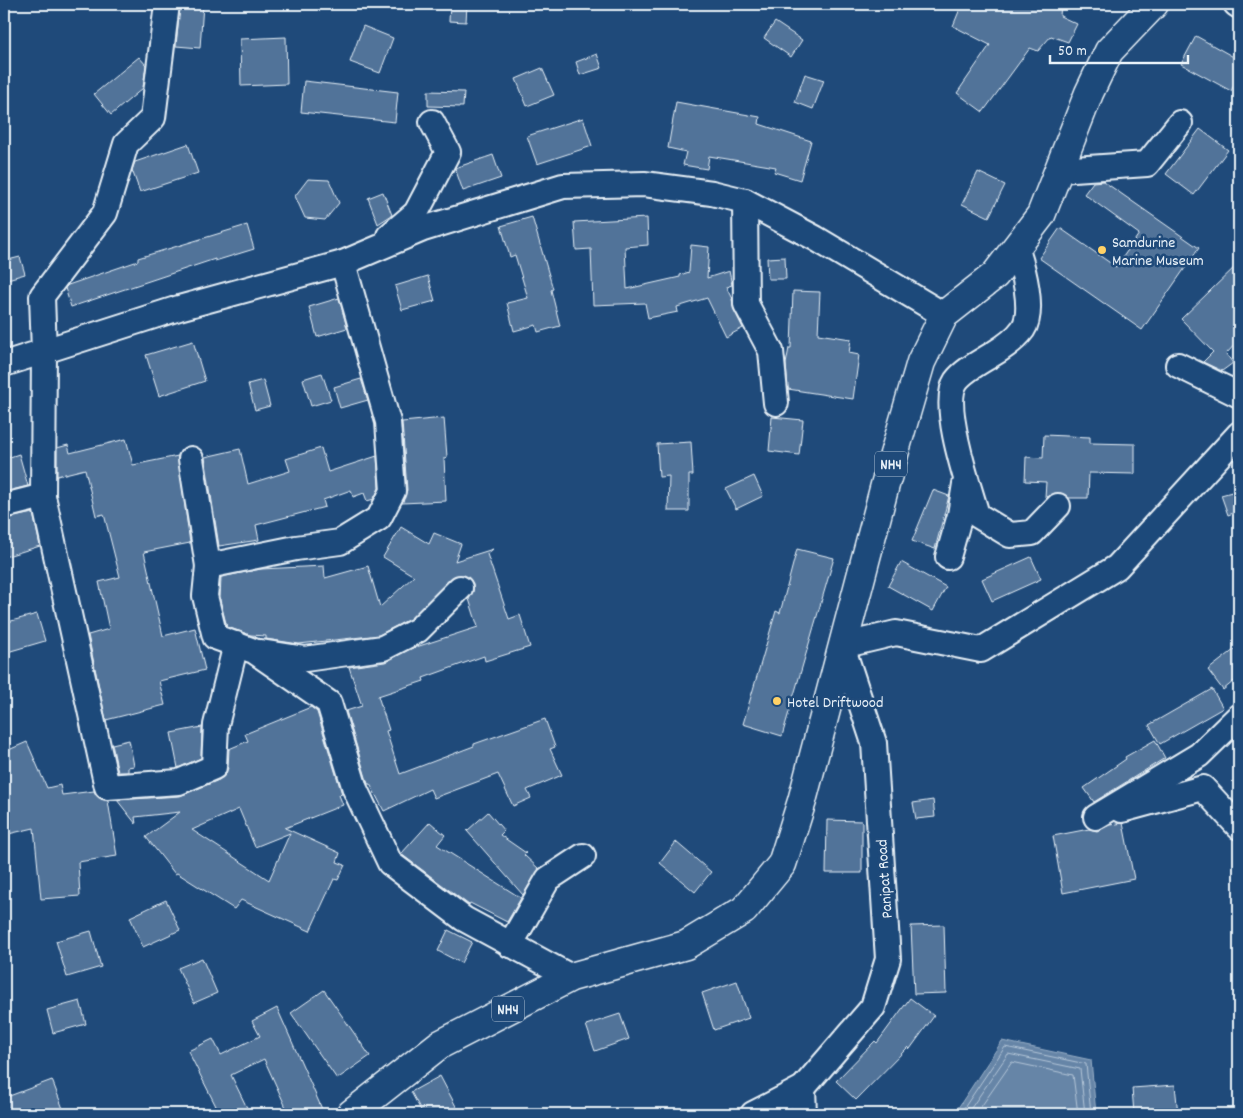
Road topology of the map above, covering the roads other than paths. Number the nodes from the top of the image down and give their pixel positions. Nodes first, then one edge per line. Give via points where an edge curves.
1 (167, 4) edge
2 (1154, 4) edge
3 (432, 122) dead end
4 (1180, 123) dead end
5 (1059, 170) junction
6 (745, 201) junction
7 (1016, 248) junction
8 (368, 253) junction
9 (343, 263) junction
10 (944, 316) junction
11 (44, 352) junction
12 (4, 364) edge
13 (1178, 365) dead end
14 (1239, 395) edge
15 (776, 403) dead end
16 (1239, 434) edge
17 (191, 459) dead end
18 (966, 477) junction
19 (43, 496) junction
20 (4, 506) edge
21 (1058, 506) dead end
22 (948, 557) dead end
23 (208, 566) junction
24 (460, 588) dead end
25 (842, 646) junction
26 (245, 647) junction
27 (1239, 716) edge
28 (1239, 827) edge
29 (583, 856) dead end
30 (510, 945) junction
31 (571, 977) junction
32 (803, 1088) junction
33 (351, 1114) edge
34 (753, 1114) edge
35 (804, 1114) edge

1 - 11 street via 153,118 126,144 105,213 42,296
2 - 5 highway, NH4 via 1109,51
3 - 8 street via 448,152 416,213
4 - 5 street via 1147,164
5 - 7 highway, NH4 via 1041,215
6 - 8 street via 644,184 563,186 423,229
6 - 10 street via 815,238
6 - 15 street via 746,304 771,351
7 - 10 highway, NH4 via 995,275
7 - 18 street via 1024,272 1028,302 1024,329 956,382 950,408
8 - 9 street
9 - 11 street via 178,308
9 - 23 street via 388,422 393,491 379,518 340,542
10 - 25 highway, NH4 via 920,362
11 - 12 street
11 - 19 street
13 - 14 street
16 - 25 street via 1117,567 981,650 896,633
17 - 23 street
18 - 21 street via 978,515 1010,535 1032,533
18 - 22 street via 960,516
19 - 20 street
19 - 26 street via 107,787 179,782 214,767 216,725
23 - 26 street via 205,596 214,637
24 - 26 street via 418,630 384,648 305,660
25 - 31 highway, NH4 via 802,801 782,864 744,910 686,945
25 - 32 street, Panipat Road via 874,743 888,959 873,1007
26 - 30 street via 328,703 355,789 390,862 464,919
27 - 28 street via 1199,755 1096,817 1203,788
29 - 30 street via 548,879
30 - 31 street
31 - 33 highway, NH4 via 439,1045
32 - 34 street, Panipat Road
32 - 35 street

